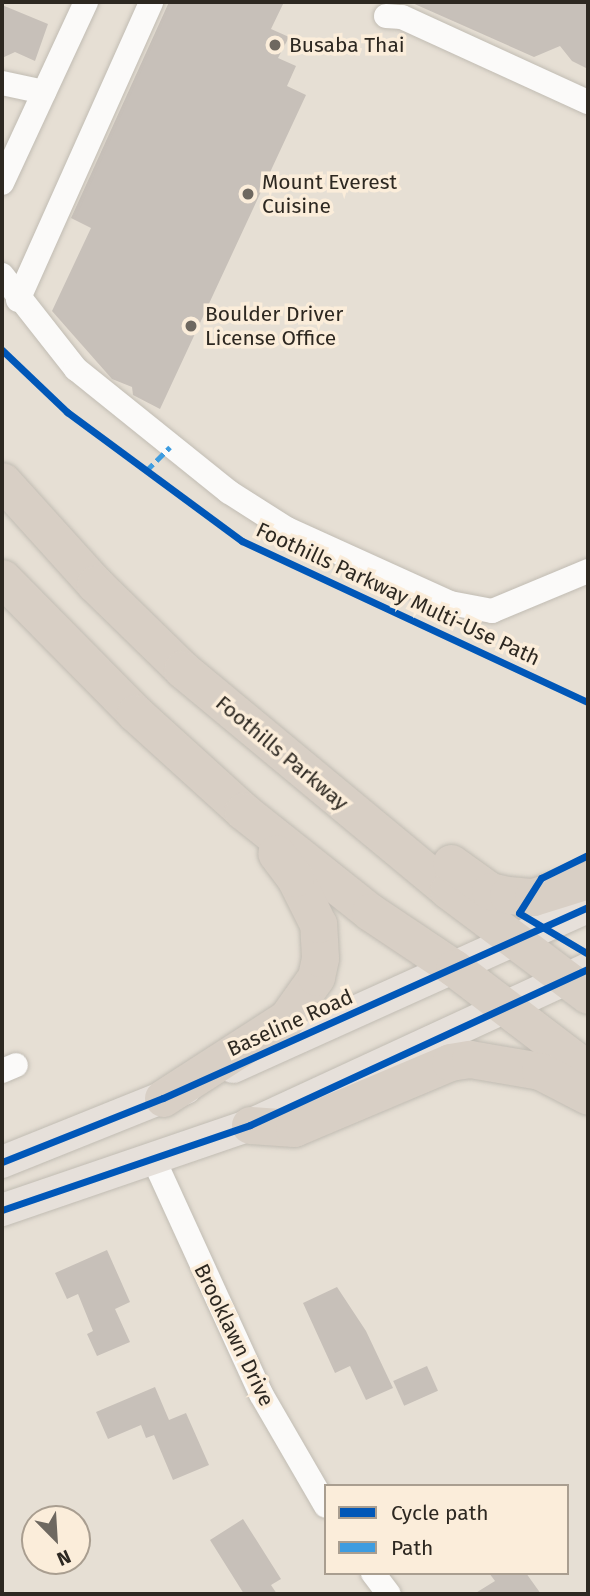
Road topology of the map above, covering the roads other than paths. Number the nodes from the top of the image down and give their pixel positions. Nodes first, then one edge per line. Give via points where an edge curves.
1 (86, 2) edge
2 (151, 2) edge
3 (386, 16) dead end
4 (2, 83) edge
5 (44, 92) junction
6 (588, 102) edge
7 (2, 183) edge
8 (2, 275) edge
9 (18, 300) junction
10 (2, 481) edge
11 (588, 571) edge
12 (2, 578) edge
13 (249, 726) junction
14 (243, 811) junction
15 (588, 880) edge
16 (588, 907) edge
17 (513, 941) junction
18 (454, 968) junction
19 (581, 981) edge
20 (505, 1007) junction
21 (588, 1070) edge
22 (588, 1096) edge
23 (163, 1098) junction
24 (250, 1125) junction
25 (153, 1158) junction
26 (2, 1162) edge
27 (2, 1210) edge
28 (324, 1503) edge
29 (375, 1575) edge
30 (389, 1594) edge

1 - 5 street
2 - 9 street
3 - 6 street via 402,17
4 - 5 street
5 - 7 street
8 - 9 street
9 - 11 street via 76,369 229,492 309,539 450,603 492,611
10 - 13 highway, Foothills Parkway via 95,584
12 - 14 highway via 80,660
13 - 15 highway via 322,761 491,891 533,897
13 - 17 highway, Foothills Parkway
14 - 18 highway via 370,912
14 - 23 highway via 309,904 321,941 316,977 287,1018
16 - 17 main road, Baseline Road
17 - 18 main road, Baseline Road
17 - 19 highway, Foothills Parkway
18 - 20 highway
18 - 23 main road, Baseline Road
19 - 20 main road
20 - 21 highway
20 - 24 main road
22 - 24 highway via 540,1071 470,1059 450,1062 294,1128
23 - 26 main road, Baseline Road
24 - 25 main road
25 - 27 main road
25 - 28 street, Brooklawn Drive via 261,1394
29 - 30 street

